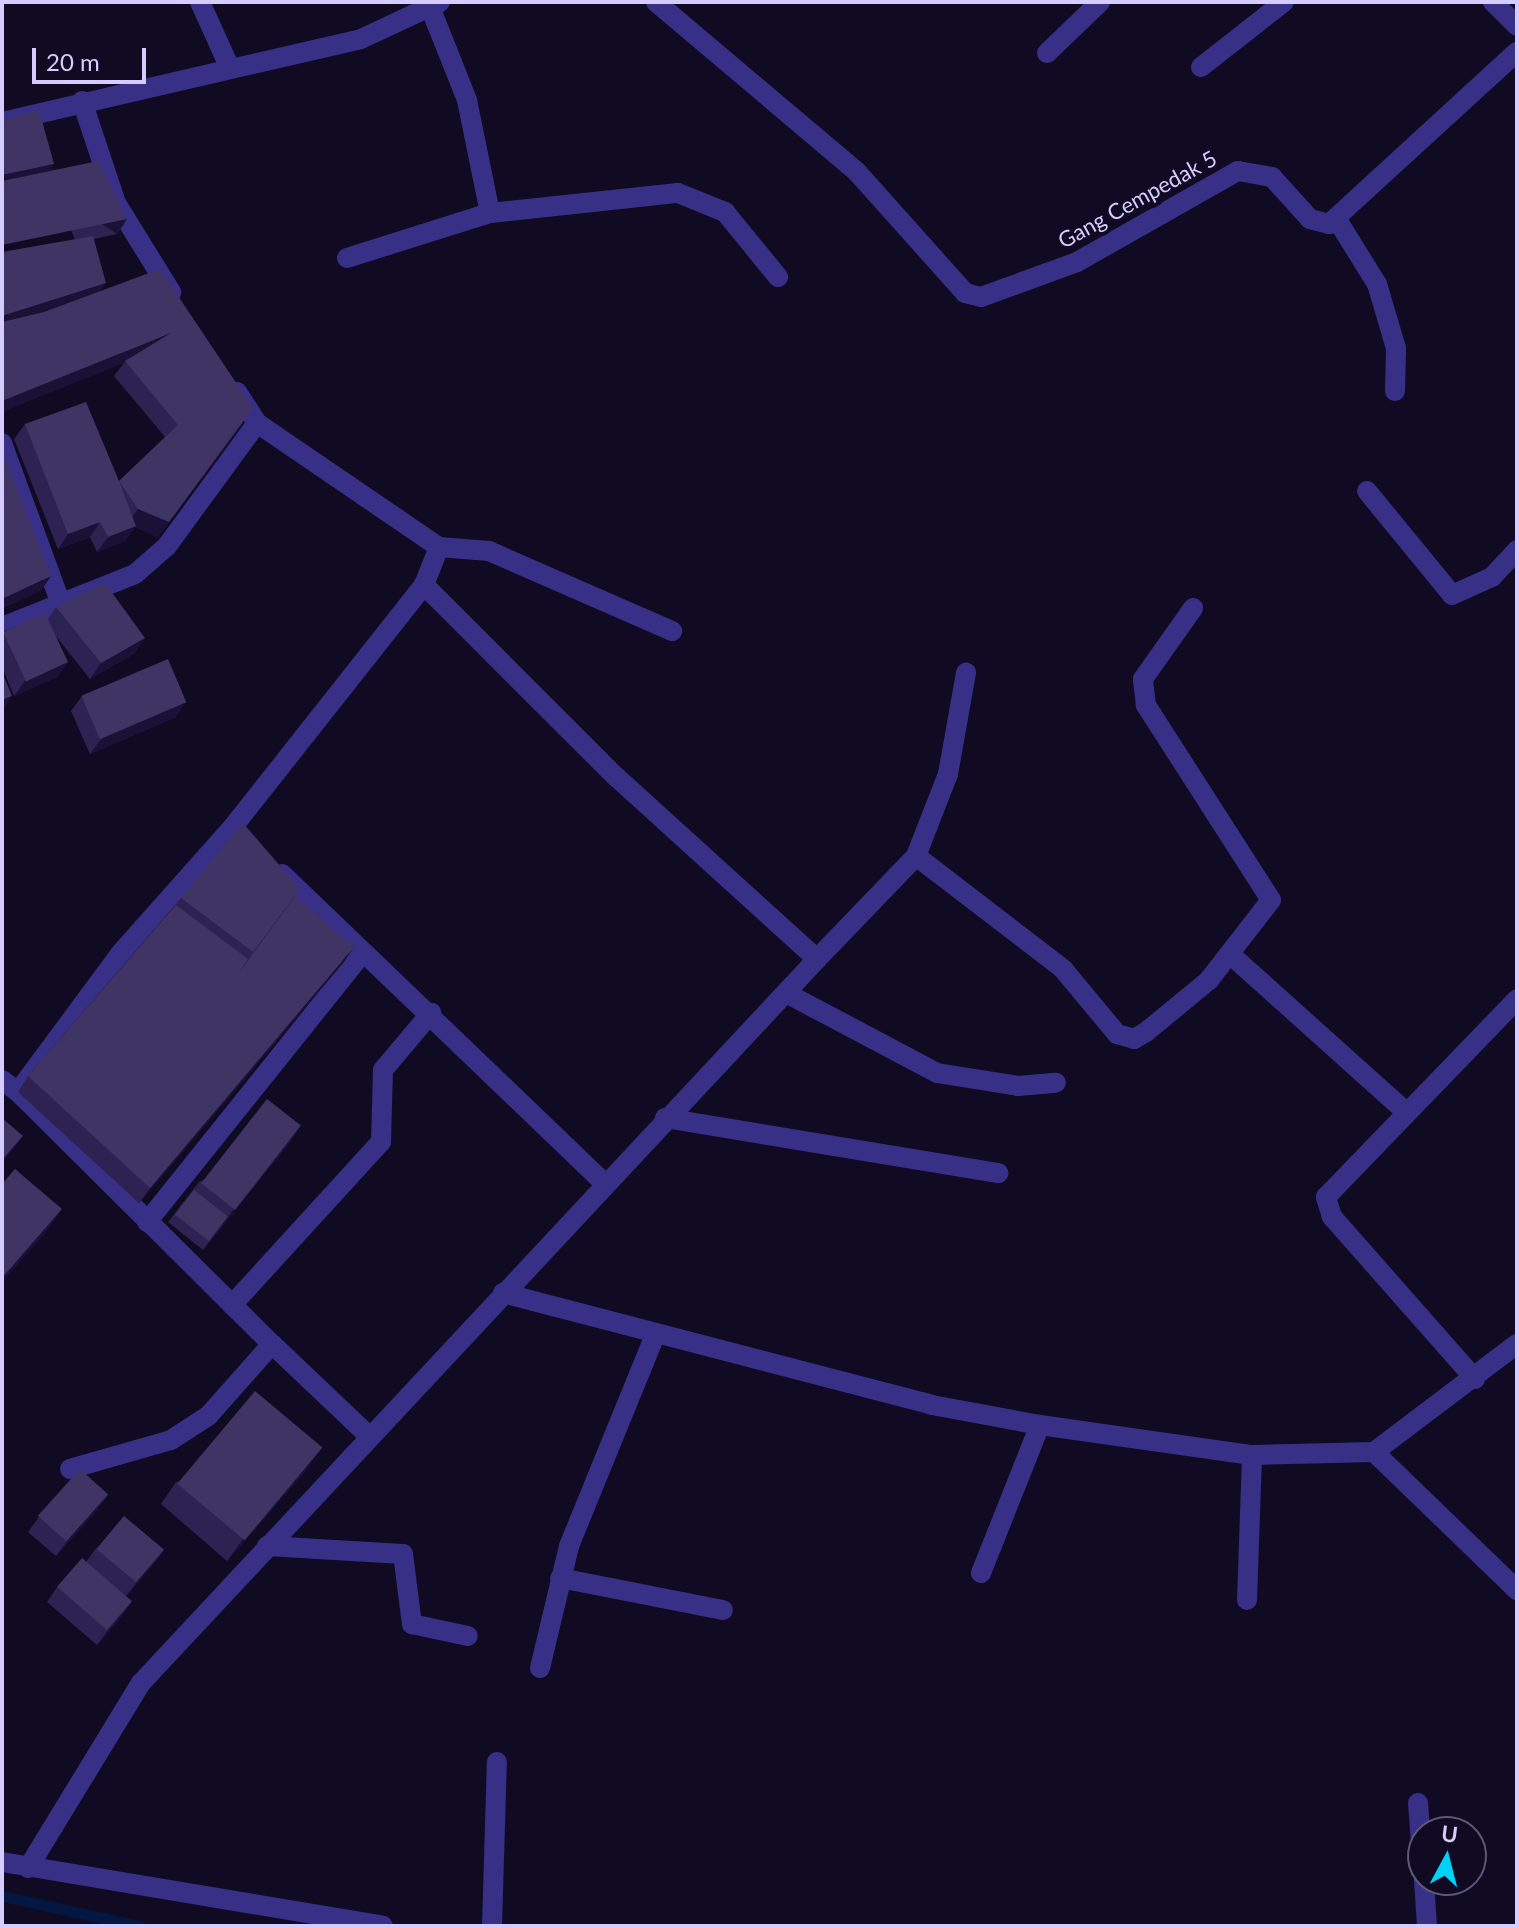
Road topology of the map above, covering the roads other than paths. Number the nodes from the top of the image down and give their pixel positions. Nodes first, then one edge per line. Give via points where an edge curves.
1 (200, 2) edge
2 (656, 2) edge
3 (1100, 2) edge
4 (1284, 2) edge
5 (1493, 2) edge
6 (435, 4) edge
7 (1517, 26) edge
8 (1517, 52) edge
9 (1047, 53) dead end
10 (1201, 67) dead end
11 (230, 68) junction
12 (82, 101) junction
13 (2, 122) edge
14 (490, 213) junction
15 (1336, 218) junction
16 (347, 258) dead end
17 (778, 277) dead end
18 (187, 317) edge
19 (222, 370) edge
20 (1395, 391) dead end
21 (257, 423) junction
22 (2, 443) edge
23 (1367, 491) dead end
24 (439, 547) junction
25 (1517, 550) edge
26 (424, 585) junction
27 (59, 599) junction
28 (1193, 608) dead end
29 (2, 627) edge
30 (672, 631) dead end
31 (966, 673) dead end
32 (232, 828) junction
33 (916, 856) junction
34 (363, 952) junction
35 (1231, 955) junction
36 (817, 959) junction
37 (786, 993) junction
38 (1517, 999) edge
39 (431, 1013) junction
40 (1056, 1083) dead end
41 (10, 1086) edge
42 (1405, 1111) junction
43 (665, 1118) junction
44 (998, 1173) dead end
45 (604, 1183) junction
46 (147, 1222) junction
47 (503, 1293) junction
48 (232, 1305) junction
49 (655, 1335) junction
50 (272, 1344) junction
51 (1517, 1344) edge
52 (1475, 1379) junction
53 (1040, 1425) junction
54 (369, 1436) junction
55 (1374, 1452) junction
56 (1252, 1455) junction
57 (70, 1469) dead end
58 (267, 1546) junction
59 (981, 1573) dead end
60 (560, 1578) junction
61 (1517, 1590) edge
62 (1247, 1600) dead end
63 (723, 1610) dead end
64 (468, 1636) dead end
65 (540, 1668) dead end
66 (497, 1762) dead end
67 (1418, 1803) dead end
68 (1419, 1816) edge
69 (2, 1862) edge
70 (28, 1868) junction
71 (1425, 1896) edge
72 (383, 1926) edge
73 (492, 1926) edge
74 (1427, 1926) edge

1 - 11 street
2 - 15 street, Gang Cempedak 5 via 857,172 965,293 1006,292 1077,262 1238,171 1272,177 1322,225
3 - 9 street
4 - 10 street
5 - 7 street
6 - 11 street via 361,39
6 - 14 street via 467,100
8 - 15 street
11 - 12 street
12 - 13 street
12 - 18 street via 116,203
14 - 16 street
14 - 17 street via 691,196 725,212
15 - 20 street via 1377,284 1396,348
19 - 21 street
21 - 24 street
21 - 27 street via 146,565
22 - 27 street
23 - 25 street via 1452,595 1492,577
24 - 26 street
24 - 30 street via 489,551
26 - 32 street
26 - 36 street via 616,777
27 - 29 street
28 - 35 street via 1142,689 1271,900
31 - 33 street via 948,774
32 - 34 street
32 - 41 street
33 - 35 street via 1063,969 1127,1038 1146,1032
33 - 36 street
34 - 39 street
34 - 46 street
35 - 42 street
36 - 37 street
37 - 40 street via 937,1073 1018,1086
37 - 43 street
38 - 42 street
39 - 45 street
39 - 48 street via 383,1070 381,1142
41 - 46 street
42 - 52 street via 1329,1189 1326,1206
43 - 44 street
43 - 45 street
45 - 47 street
46 - 48 street
47 - 49 street
47 - 54 street
48 - 50 street
49 - 53 street
49 - 60 street
50 - 54 street
50 - 57 street via 208,1416 171,1440
51 - 52 street
52 - 55 street
53 - 56 street
53 - 59 street
54 - 58 street
55 - 56 street
55 - 61 street
56 - 62 street
58 - 64 street via 403,1554 412,1624
58 - 70 street via 141,1683
60 - 63 street
60 - 65 street
66 - 73 street
67 - 68 street
69 - 70 street
70 - 72 street
71 - 74 street

